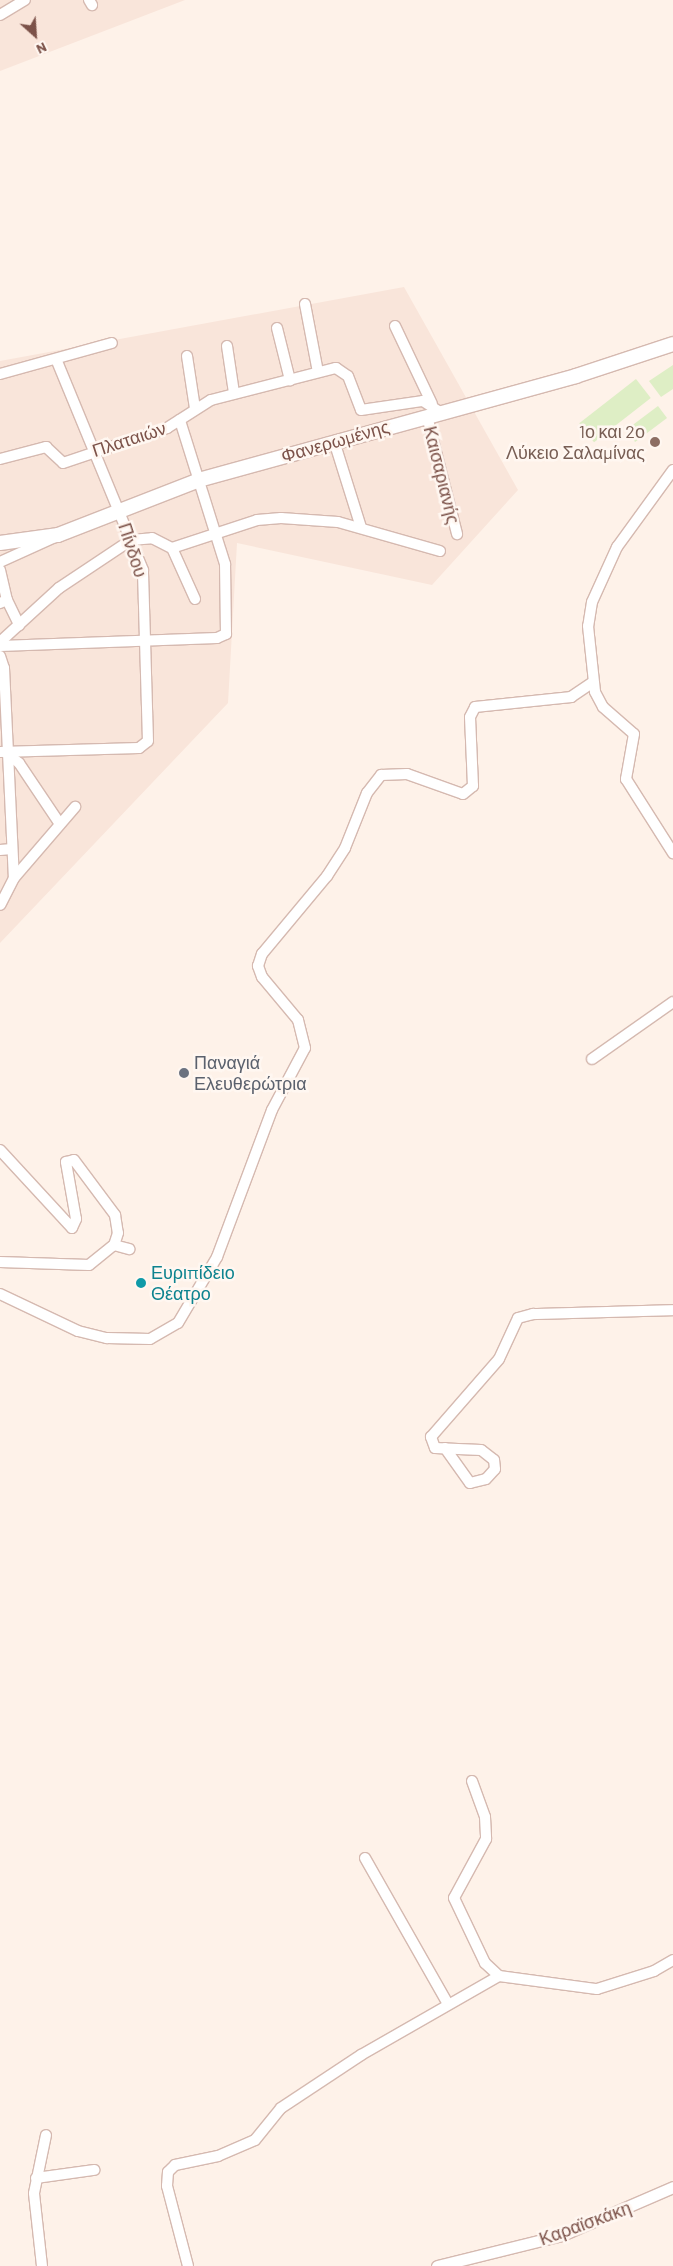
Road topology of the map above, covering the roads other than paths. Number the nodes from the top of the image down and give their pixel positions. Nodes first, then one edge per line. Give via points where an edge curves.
1 (25, 0) edge
2 (0, 15) edge
3 (305, 304) dead end
4 (395, 326) dead end
5 (277, 328) dead end
6 (112, 343) dead end
7 (673, 344) edge
8 (227, 346) dead end
9 (187, 356) dead end
10 (57, 361) junction
11 (318, 372) junction
12 (0, 374) edge
13 (290, 380) junction
14 (234, 394) junction
15 (195, 408) junction
16 (433, 411) junction
17 (180, 420) junction
18 (334, 441) junction
19 (93, 451) junction
20 (0, 459) edge
21 (673, 470) edge
22 (199, 480) junction
23 (119, 508) junction
24 (361, 527) junction
25 (216, 533) junction
26 (457, 534) dead end
27 (58, 535) junction
28 (131, 540) junction
29 (0, 542) edge
30 (172, 548) junction
31 (440, 551) dead end
32 (0, 562) edge
33 (0, 570) edge
34 (195, 599) dead end
35 (4, 601) edge
36 (19, 624) junction
37 (0, 642) edge
38 (148, 642) junction
39 (0, 646) edge
40 (0, 656) edge
41 (592, 683) junction
42 (2, 752) edge
43 (75, 807) dead end
44 (60, 824) junction
45 (12, 849) junction
46 (0, 850) edge
47 (673, 853) edge
48 (14, 878) junction
49 (0, 905) edge
50 (673, 1002) edge
51 (592, 1059) dead end
52 (0, 1150) edge
53 (114, 1246) junction
54 (129, 1249) dead end
55 (0, 1262) edge
56 (0, 1294) edge
57 (673, 1310) edge
58 (445, 1448) junction
59 (472, 1781) dead end
60 (364, 1858) dead end
61 (673, 1960) edge
62 (499, 1976) junction
63 (448, 2004) junction
64 (46, 2135) dead end
65 (94, 2170) dead end
66 (36, 2178) junction
67 (673, 2187) edge
68 (42, 2266) edge
69 (188, 2266) edge
70 (436, 2266) edge

1 - 2 street
3 - 11 street
4 - 16 street, Καισαριανής
5 - 13 street
6 - 10 street
7 - 16 main road, Φανερωμένης via 593,371
8 - 14 street
9 - 15 street
10 - 12 street
10 - 19 street, Πίνδου
11 - 13 street, Πλαταιών
11 - 16 street, Πλαταιών via 344,370 361,410 423,401
13 - 14 street, Πλαταιών
14 - 15 street, Πλαταιών
15 - 17 street, Πλαταιών
16 - 18 main road, Φανερωμένης
16 - 26 street, Καισαριανής
17 - 19 street, Πλαταιών
17 - 22 street
18 - 22 main road, Φανερωμένης
18 - 24 street
19 - 20 street, Πλαταιών via 63,463 46,447
19 - 23 street, Πίνδου
21 - 41 street via 627,530 595,593 588,626
22 - 23 main road, Φανερωμένης
22 - 25 street
23 - 27 main road, Φανερωμένης
23 - 28 street, Πίνδου
24 - 25 street via 281,518
24 - 31 street
25 - 30 street
25 - 38 street via 226,572 226,634 217,638
27 - 29 main road, Φανερωμένης
27 - 32 street via 40,547
28 - 30 street via 152,538
28 - 36 street via 59,588
28 - 38 street, Πίνδου via 143,570
30 - 34 street
33 - 35 street
35 - 36 street
36 - 37 street
38 - 39 street
38 - 42 street, Πίνδου via 148,742 139,748
40 - 42 street via 4,668
41 - 47 street via 603,707 634,734 626,779
41 - 56 street via 572,697 475,707 470,717 473,786 463,794 407,774 382,775 367,793 331,870 266,948 260,971 298,1020 305,1048 272,1110 217,1256 178,1323 150,1339 107,1338 78,1332
42 - 44 street via 19,763
42 - 45 street
43 - 44 street
44 - 48 street
45 - 46 street
45 - 48 street
48 - 49 street
50 - 51 street
52 - 53 street via 72,1228 77,1223 66,1162 74,1160 115,1215 118,1233
53 - 54 street
53 - 55 street via 89,1265
57 - 58 street via 533,1314 518,1318 499,1360 431,1437 434,1448
58 - 58 street via 481,1450 494,1460 495,1469 486,1479 470,1483
59 - 62 street via 485,1818 486,1840 454,1898 485,1963
60 - 63 street
61 - 62 street via 654,1971 597,1989
62 - 63 street
63 - 69 street via 281,2108 255,2140 218,2156 175,2165 168,2172
64 - 66 street
65 - 66 street
66 - 68 street via 34,2209
67 - 70 street, Καραϊσκάκη via 562,2235

